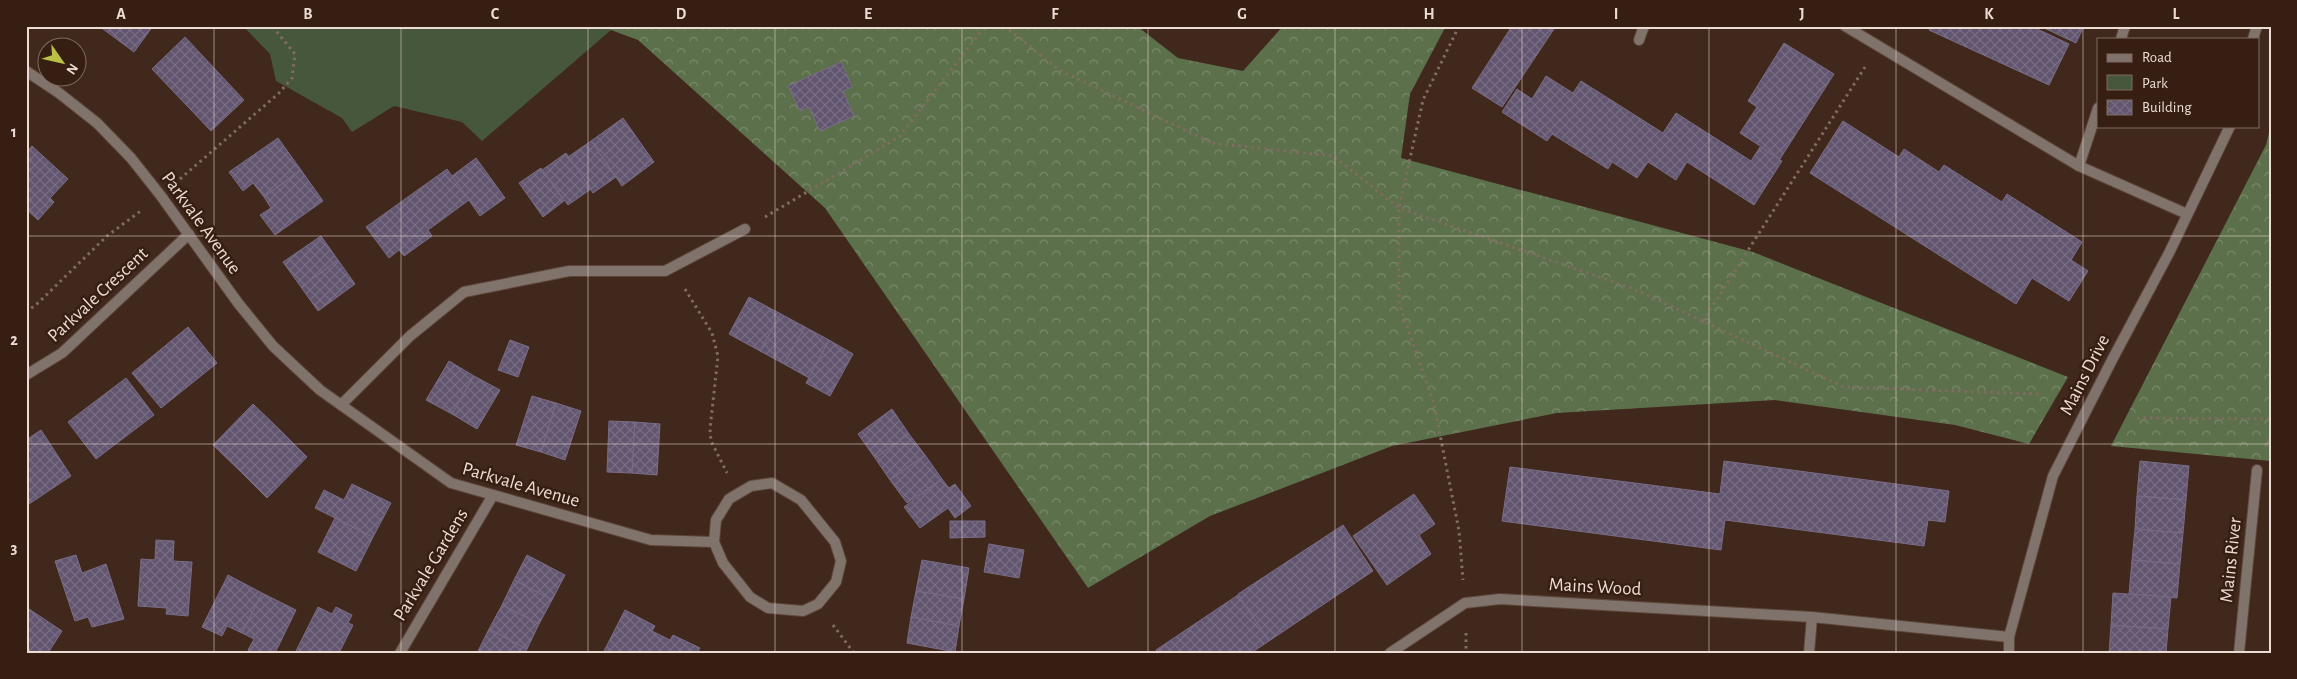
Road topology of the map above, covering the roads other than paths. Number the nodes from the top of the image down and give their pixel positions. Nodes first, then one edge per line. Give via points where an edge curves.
1 (1644, 26) edge
2 (1845, 26) edge
3 (2125, 26) edge
4 (2257, 26) edge
5 (2121, 38) edge
6 (2253, 38) edge
7 (1639, 40) dead end
8 (26, 71) edge
9 (2097, 111) edge
10 (2229, 128) edge
11 (2079, 166) junction
12 (2187, 214) junction
13 (745, 229) road end
14 (189, 234) junction
15 (26, 375) edge
16 (340, 404) junction
17 (2257, 470) dead end
18 (493, 495) junction
19 (714, 542) junction
20 (1812, 617) junction
21 (2009, 637) junction
22 (400, 653) edge
23 (1390, 653) edge
24 (1809, 653) edge
25 (2009, 653) edge
26 (2239, 653) edge

1 - 7 street
2 - 11 street
3 - 5 street
4 - 6 street
8 - 14 street, Parkvale Avenue via 104,130 131,158
9 - 11 street
10 - 12 street, Mains Drive
11 - 12 street
12 - 21 street, Mains Drive via 2053,476
13 - 16 street via 665,271 569,272 464,292 410,336
14 - 15 street, Parkvale Crescent via 62,353
14 - 16 street, Parkvale Avenue via 238,303 274,346 320,390
16 - 18 street, Parkvale Avenue via 451,483
17 - 26 street, Mains River
18 - 19 street, Parkvale Avenue via 651,540
18 - 22 street, Parkvale Gardens
19 - 19 street via 716,520 729,499 751,486 772,483 801,500 835,542 842,562 836,582 818,604 803,610 768,608 750,597 724,563
20 - 21 street, Mains Wood
20 - 23 street, Mains Wood via 1500,599 1465,603
20 - 24 street
21 - 25 street, Mains Drive

